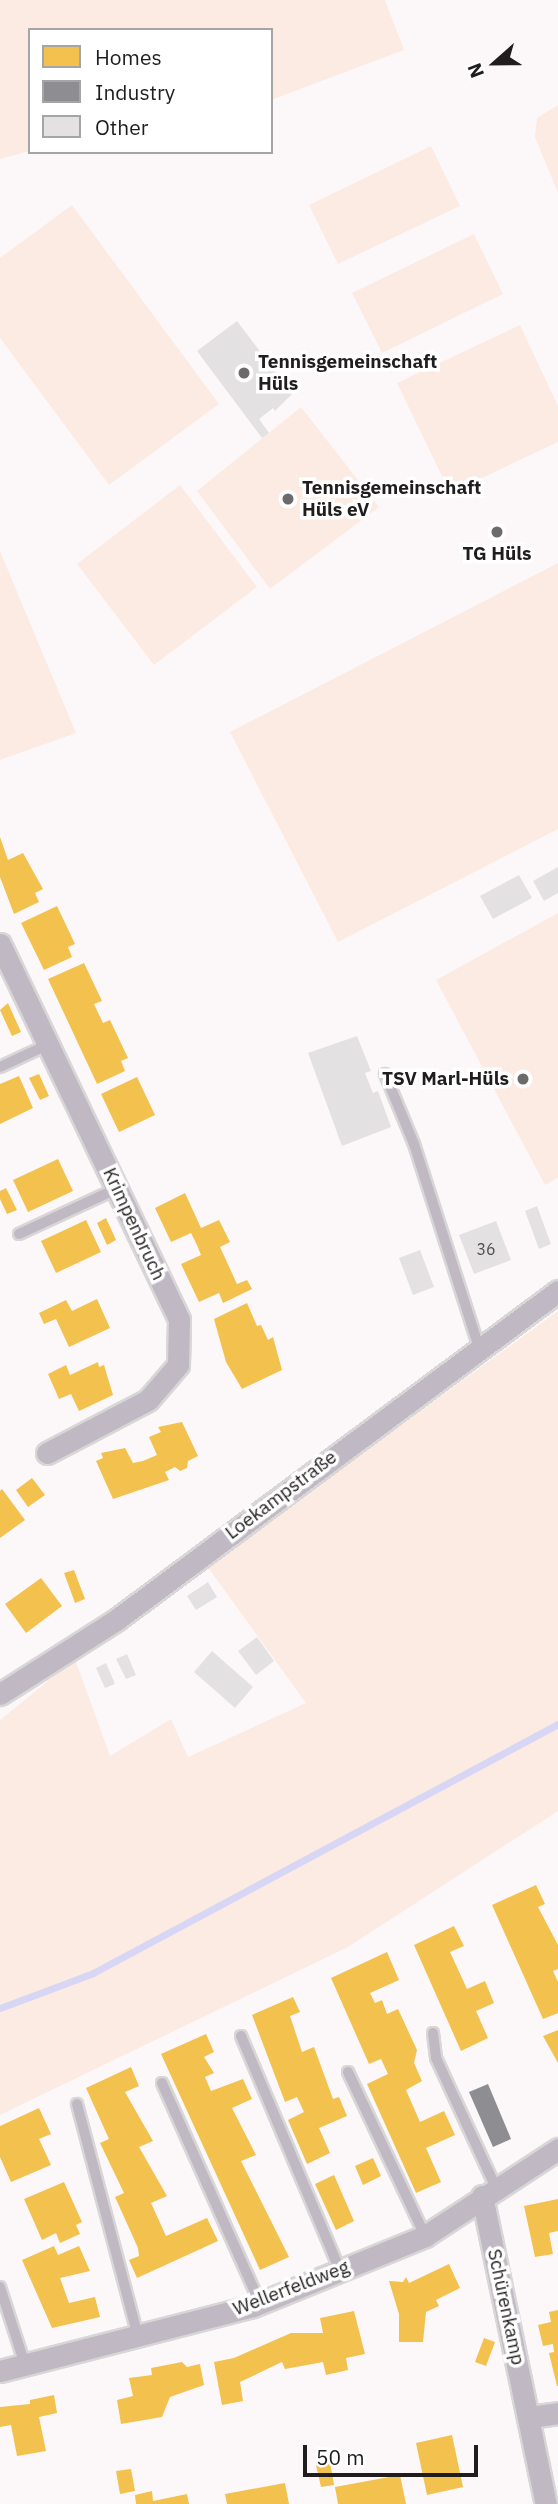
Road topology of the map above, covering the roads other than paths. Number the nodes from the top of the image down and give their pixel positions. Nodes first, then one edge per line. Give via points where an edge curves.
1 (0, 944) edge
2 (49, 1044) junction
3 (0, 1067) edge
4 (384, 1074) dead end
5 (118, 1188) junction
6 (19, 1234) dead end
7 (558, 1291) edge
8 (479, 1348) junction
9 (47, 1453) dead end
10 (0, 1694) edge
11 (433, 2033) dead end
12 (241, 2036) dead end
13 (348, 2073) dead end
14 (162, 2083) dead end
15 (77, 2104) dead end
16 (558, 2149) edge
17 (489, 2192) junction
18 (425, 2236) junction
19 (340, 2270) junction
20 (0, 2287) edge
21 (260, 2303) junction
22 (138, 2336) junction
23 (24, 2365) junction
24 (0, 2371) edge
25 (558, 2413) edge
26 (530, 2417) junction
27 (546, 2504) edge

1 - 2 street, Krimpenbruch
2 - 3 lane
2 - 5 street, Krimpenbruch
4 - 8 lane via 414,1144
5 - 6 lane
5 - 9 street, Krimpenbruch via 178,1320 178,1364 148,1400
7 - 8 street, Loekampstraße
8 - 10 street, Loekampstraße via 116,1620
11 - 17 lane via 439,2065
12 - 19 lane
13 - 18 lane
14 - 21 lane
15 - 22 lane
16 - 17 street, Wellerfeldweg
17 - 18 street, Wellerfeldweg
17 - 26 street, Schürenkamp
18 - 19 street, Wellerfeldweg
19 - 21 street, Wellerfeldweg
20 - 23 lane
21 - 22 street, Wellerfeldweg
22 - 23 street, Wellerfeldweg
23 - 24 street, Wellerfeldweg
25 - 26 street
26 - 27 street, Schürenkamp

